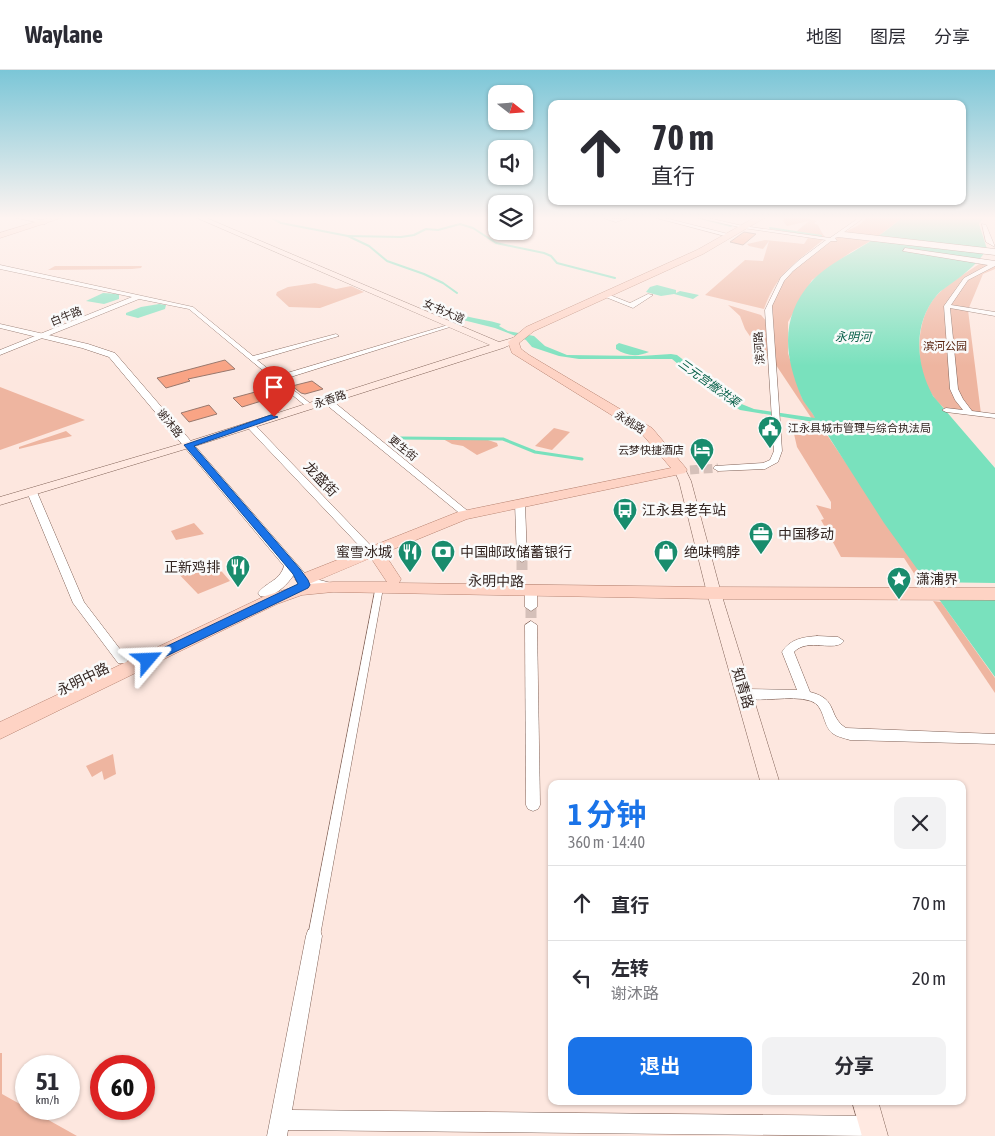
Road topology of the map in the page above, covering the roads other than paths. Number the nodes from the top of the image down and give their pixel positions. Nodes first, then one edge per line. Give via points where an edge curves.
1 (0, 267) edge
2 (316, 267) edge
3 (667, 267) edge
4 (798, 267) edge
5 (990, 267) edge
6 (605, 295) junction
7 (650, 295) dead end
8 (140, 296) junction
9 (947, 306) junction
10 (995, 314) edge
11 (0, 326) edge
12 (450, 326) junction
13 (42, 336) junction
14 (336, 336) dead end
15 (518, 342) junction
16 (497, 346) junction
17 (0, 353) edge
18 (252, 360) junction
19 (276, 379) junction
20 (326, 400) junction
21 (308, 406) junction
22 (946, 410) dead end
23 (970, 413) junction
24 (995, 416) edge
25 (250, 425) junction
26 (188, 445) junction
27 (718, 468) tunnel mouth
28 (685, 470) junction
29 (32, 492) junction
30 (0, 501) edge
31 (520, 503) junction
32 (466, 514) junction
33 (373, 551) junction
34 (522, 559) tunnel mouth
35 (291, 565) junction
36 (339, 574) junction
37 (303, 580) junction
38 (386, 583) junction
39 (995, 588) edge
40 (713, 589) junction
41 (906, 590) junction
42 (995, 594) edge
43 (273, 596) junction
44 (532, 625) tunnel mouth
45 (838, 641) dead end
46 (122, 660) junction
47 (745, 694) junction
48 (805, 695) junction
49 (0, 719) edge
50 (0, 731) edge
51 (995, 739) edge
52 (770, 780) edge
53 (533, 805) dead end
54 (314, 936) joint
55 (866, 1105) edge
56 (278, 1128) edge
57 (874, 1131) edge

1 - 8 street
2 - 12 main road, 女书大道
3 - 6 main road
4 - 27 street, 滨河路 via 783,279 768,310 778,451 774,462 765,466
5 - 9 street via 966,279
6 - 7 street via 632,305
6 - 15 main road
8 - 13 street, 白牛路
8 - 18 street via 194,310
9 - 10 street
9 - 23 street via 954,389
11 - 13 street, 谢沐路
12 - 16 main road, 女书大道
12 - 19 street
13 - 17 street, 白牛路
13 - 26 street, 谢沐路 via 112,355
14 - 18 street
15 - 16 main road, 永香路
15 - 28 main road, 永桃路 via 647,431
16 - 20 main road, 永香路
18 - 19 street
19 - 21 street
20 - 21 main road, 永香路
20 - 32 street, 更生街
21 - 25 main road, 永香路
22 - 23 street
23 - 24 street
25 - 26 main road, 永香路
25 - 33 street, 龙盛街
26 - 29 main road, 永香路
26 - 35 street, 谢沐路
28 - 31 main road
28 - 40 main road, 永桃路 via 685,481
29 - 30 main road, 永香路
29 - 46 street via 79,603
31 - 32 main road
31 - 34 street
32 - 33 main road
33 - 36 main road
33 - 38 main road
35 - 36 street
35 - 37 street, 谢沐路
35 - 43 street via 289,574
36 - 37 main road, 永明中路
36 - 38 main road, 永明中路
36 - 43 main road via 300,590
37 - 43 main road, 永明中路
38 - 40 main road, 永明中路
38 - 54 street
39 - 41 main road
40 - 41 main road, 永明中路
40 - 47 main road, 知青路
41 - 42 main road
43 - 46 main road, 永明中路
43 - 50 main road, 永明中路
44 - 53 street
45 - 48 street via 805,641 790,648 788,652
46 - 49 main road, 永明中路
47 - 48 street
47 - 52 main road, 知青路
48 - 51 street via 825,705 833,726 850,735
54 - 56 street
55 - 57 main road
56 - 57 street

